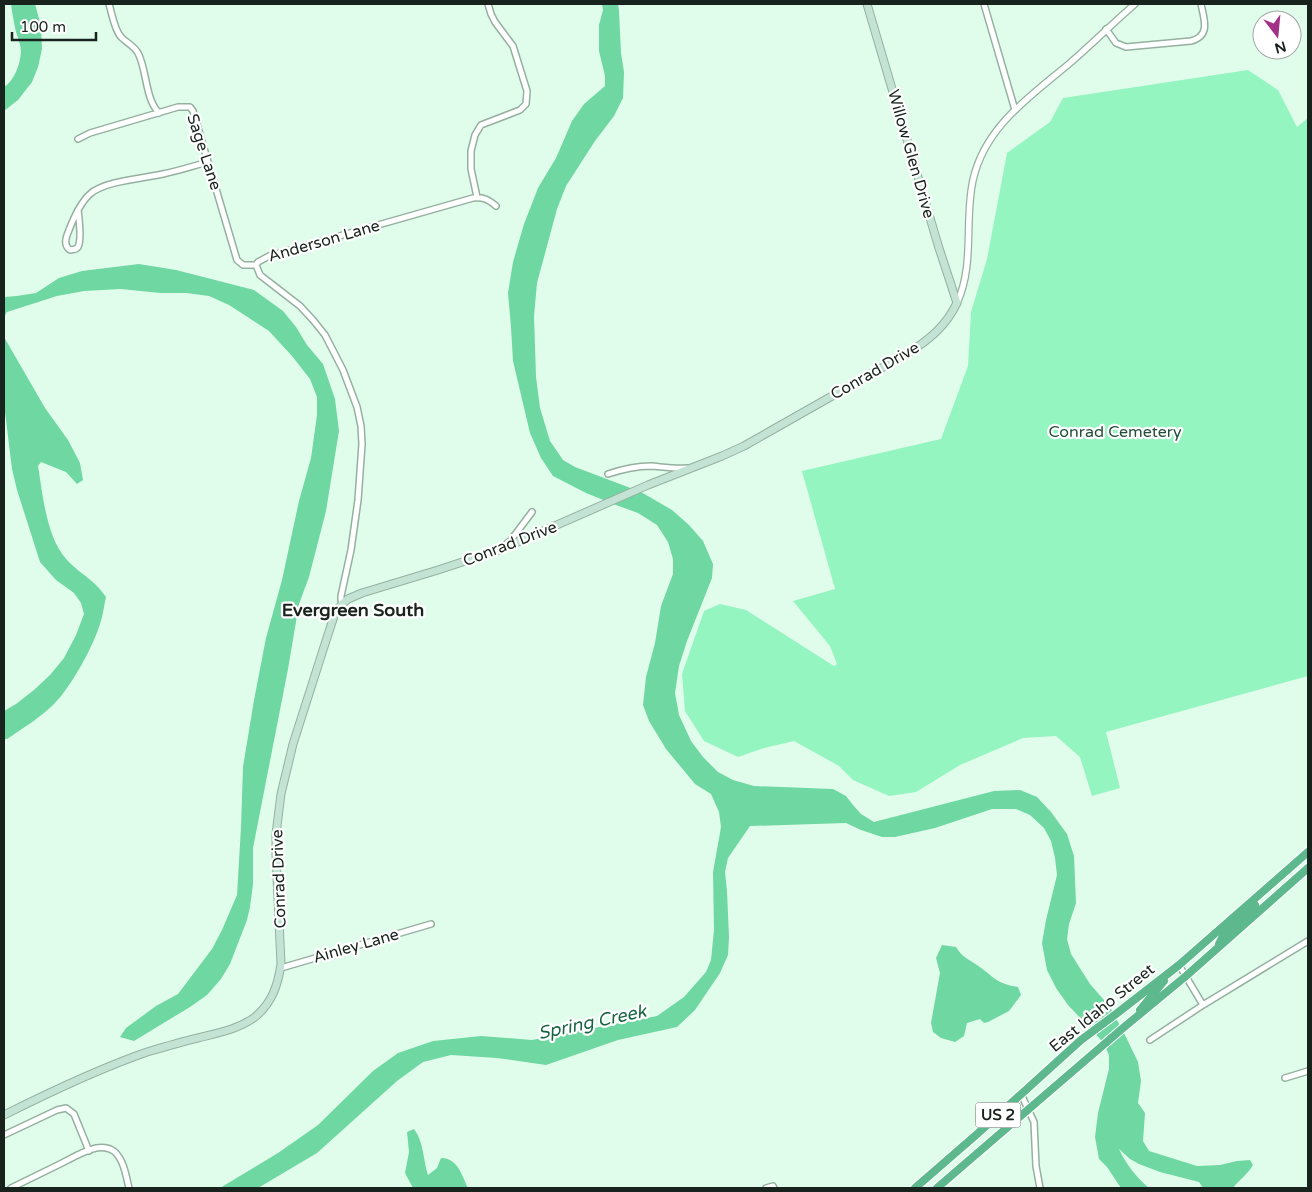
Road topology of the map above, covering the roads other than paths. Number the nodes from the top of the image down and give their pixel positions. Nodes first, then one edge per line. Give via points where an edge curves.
1 (109, 4) edge
2 (488, 4) edge
3 (867, 4) edge
4 (984, 4) edge
5 (1135, 4) edge
6 (1201, 4) edge
7 (1106, 29) junction
8 (1015, 110) junction
9 (159, 113) junction
10 (78, 139) dead end
11 (208, 162) junction
12 (477, 197) junction
13 (496, 206) dead end
14 (78, 210) junction
15 (256, 265) junction
16 (957, 303) junction
17 (704, 464) junction
18 (608, 474) dead end
19 (532, 512) dead end
20 (496, 552) junction
21 (342, 603) junction
22 (1308, 852) edge
23 (1308, 868) edge
24 (1275, 880) junction
25 (431, 924) dead end
26 (1308, 941) edge
27 (1216, 950) junction
28 (280, 968) junction
29 (1182, 970) junction
30 (1203, 1005) junction
31 (1135, 1018) junction
32 (1150, 1040) dead end
33 (1308, 1071) edge
34 (1285, 1078) dead end
35 (1021, 1094) junction
36 (1029, 1110) junction
37 (4, 1115) edge
38 (4, 1135) edge
39 (89, 1151) junction
40 (10, 1188) edge
41 (129, 1188) edge
42 (766, 1188) edge
43 (774, 1188) edge
44 (915, 1188) edge
45 (937, 1188) edge
46 (1040, 1188) edge

1 - 9 street via 117,31 138,53
2 - 12 street via 495,22 513,46 527,98 520,110 481,126 475,135 471,169
3 - 16 main road, Willow Glen Drive
4 - 8 street
5 - 7 street, Conrad Drive
6 - 7 street via 1204,31 1191,41 1126,47 1114,41
7 - 8 street, Conrad Drive
8 - 16 street, Conrad Drive via 987,143 976,167 971,195 967,271
9 - 10 street, Sage Lane via 90,132
9 - 11 street, Sage Lane via 190,107
11 - 14 street via 104,186 91,192
11 - 15 street, Sage Lane via 238,260 243,265
12 - 13 street
12 - 15 street, Anderson Lane via 269,256
14 - 14 street via 65,242 70,250 78,246 80,238
15 - 21 street, Anderson Lane via 260,274 294,300 319,327 334,352 357,407 362,435 361,472 340,596
16 - 17 main road, Conrad Drive via 940,329 918,347 744,446
17 - 18 street via 691,468 634,467
17 - 20 main road, Conrad Drive
19 - 20 street via 511,540
20 - 21 main road, Conrad Drive via 362,592
21 - 28 main road, Conrad Drive via 335,613 322,650 281,794 276,848
22 - 24 highway, East Idaho Street / US 2
23 - 27 highway, East Idaho Street / US 2
24 - 27 highway via 1268,892 1224,934
24 - 29 highway, East Idaho Street / US 2
25 - 28 street, Ainley Lane
26 - 30 street
27 - 29 highway, East Idaho Street / US 2
28 - 37 main road, Conrad Drive via 276,988 267,1004 243,1024 122,1061
29 - 30 street
29 - 31 highway, East Idaho Street / US 2
29 - 31 highway via 1163,982
29 - 35 highway, East Idaho Street / US 2 via 1081,1040
30 - 32 street
31 - 36 highway, East Idaho Street / US 2
33 - 34 street
35 - 36 street
35 - 44 highway, East Idaho Street / US 2
36 - 45 highway, East Idaho Street / US 2
36 - 46 street via 1034,1122
38 - 39 street via 66,1108 74,1114
39 - 40 street
39 - 41 street via 108,1148 114,1152 122,1163
42 - 43 street

